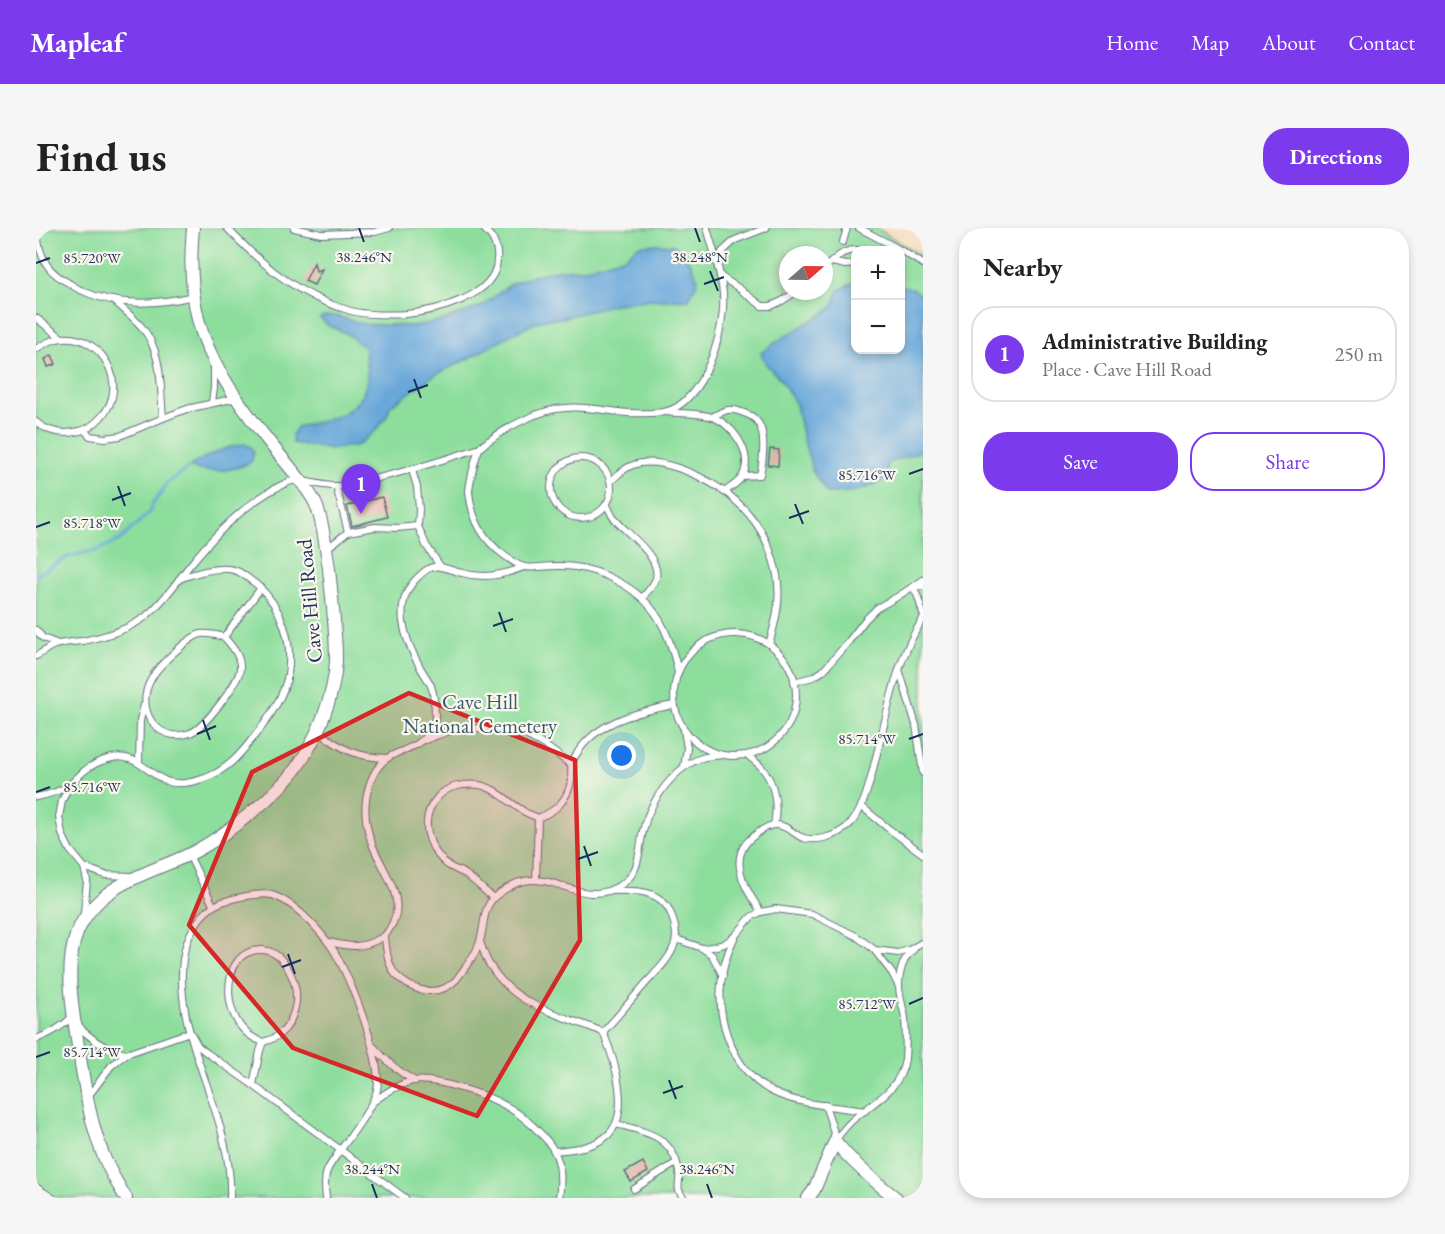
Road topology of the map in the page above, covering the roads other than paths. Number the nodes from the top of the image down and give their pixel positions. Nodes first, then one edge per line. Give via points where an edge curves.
1 (39, 228) edge
2 (193, 228) edge
3 (227, 228) edge
4 (294, 228) edge
5 (389, 228) edge
6 (483, 228) edge
7 (707, 228) edge
8 (766, 228) edge
9 (847, 228) edge
10 (860, 228) edge
11 (843, 242) dead end
12 (890, 246) edge
13 (851, 250) edge
14 (905, 254) edge
15 (833, 260) edge
16 (833, 262) edge
17 (851, 264) edge
18 (923, 264) edge
19 (718, 268) junction
20 (720, 276) junction
21 (194, 296) junction
22 (112, 300) junction
23 (781, 300) edge
24 (36, 318) edge
25 (62, 338) junction
26 (36, 349) edge
27 (214, 360) junction
28 (237, 398) junction
29 (212, 402) junction
30 (665, 412) junction
31 (712, 417) junction
32 (163, 418) junction
33 (36, 422) edge
34 (84, 430) junction
35 (480, 448) junction
36 (412, 470) junction
37 (743, 476) junction
38 (300, 481) junction
39 (611, 481) junction
40 (336, 486) junction
41 (724, 492) junction
42 (607, 505) junction
43 (418, 526) junction
44 (348, 532) junction
45 (326, 549) junction
46 (440, 566) junction
47 (525, 567) junction
48 (179, 579) junction
49 (923, 580) edge
50 (923, 586) edge
51 (913, 587) junction
52 (261, 588) junction
53 (643, 597) junction
54 (923, 614) edge
55 (923, 619) edge
56 (36, 630) edge
57 (224, 637) junction
58 (58, 644) junction
59 (769, 644) junction
60 (36, 656) edge
61 (899, 668) junction
62 (678, 672) junction
63 (794, 682) junction
64 (144, 705) junction
65 (674, 705) junction
66 (916, 725) junction
67 (684, 728) junction
68 (317, 730) junction
69 (923, 737) edge
70 (424, 741) junction
71 (723, 755) junction
72 (747, 755) junction
73 (388, 758) junction
74 (139, 763) junction
75 (571, 765) junction
76 (684, 767) junction
77 (923, 773) edge
78 (70, 784) junction
79 (36, 797) edge
80 (861, 807) junction
81 (538, 818) junction
82 (774, 825) junction
83 (188, 854) junction
84 (923, 854) edge
85 (84, 867) junction
86 (136, 876) junction
87 (536, 880) junction
88 (610, 891) junction
89 (493, 898) junction
90 (213, 905) junction
91 (761, 912) junction
92 (83, 919) junction
93 (385, 936) junction
94 (735, 936) junction
95 (676, 939) junction
96 (328, 942) junction
97 (480, 942) junction
98 (922, 943) edge
99 (702, 948) junction
100 (874, 950) junction
101 (723, 976) junction
102 (899, 987) junction
103 (74, 1016) junction
104 (190, 1032) junction
105 (603, 1032) junction
106 (36, 1039) edge
107 (263, 1042) junction
108 (372, 1046) junction
109 (126, 1054) junction
110 (415, 1081) junction
111 (253, 1084) junction
112 (87, 1098) junction
113 (372, 1103) junction
114 (825, 1105) junction
115 (865, 1111) junction
116 (616, 1124) junction
117 (834, 1141) junction
118 (340, 1150) junction
119 (555, 1151) junction
120 (676, 1163) junction
121 (36, 1187) edge
122 (634, 1189) dead end
123 (52, 1198) edge
124 (126, 1198) edge
125 (230, 1198) edge
126 (326, 1198) edge
127 (405, 1198) edge
128 (559, 1198) edge
129 (684, 1198) edge
130 (808, 1198) edge
131 (896, 1198) edge

1 - 22 lane via 45,263 59,278
2 - 21 street, Cave Hill Road
3 - 6 lane via 273,271 311,296 353,311 404,314 462,300 492,279 498,252
4 - 5 lane via 330,234
7 - 19 lane
8 - 19 lane via 735,240 722,252
9 - 11 lane
10 - 12 lane
13 - 15 lane
14 - 18 lane
16 - 17 lane
19 - 20 lane
20 - 23 lane via 762,306
20 - 30 lane via 723,317 707,370 695,391
21 - 22 lane via 162,302
21 - 27 street, Cave Hill Road via 198,320
22 - 32 lane via 142,327 156,353
24 - 25 lane
25 - 26 lane
25 - 34 lane via 91,345 106,361 114,382 107,411
27 - 28 street, Cave Hill Road
27 - 29 lane
28 - 29 lane
28 - 38 street, Cave Hill Road
29 - 32 lane
30 - 31 lane
30 - 35 lane via 563,408 510,427
31 - 37 lane via 738,437 746,460
31 - 37 lane via 734,410 756,419 760,426 760,476
32 - 34 lane via 120,436 90,436
33 - 34 lane via 56,432
35 - 36 lane
35 - 47 lane via 469,489 473,513 481,533 496,549
36 - 40 lane
36 - 43 lane via 417,487
37 - 41 lane
38 - 40 lane
38 - 45 street, Cave Hill Road via 317,507
38 - 48 lane via 289,481 255,502 218,533
39 - 41 lane via 634,465 656,462
39 - 42 lane
39 - 42 lane via 599,464 580,458 561,466 551,484 555,504 571,517 591,517
40 - 44 lane
41 - 59 lane via 755,522 774,560 779,599
42 - 53 lane via 653,563 655,580
43 - 44 lane
43 - 46 lane
44 - 45 lane
45 - 68 street, Cave Hill Road via 336,659 334,679
46 - 47 lane via 485,576
46 - 70 lane via 427,569 414,580 402,610 406,637 432,687 435,704 435,722
47 - 53 lane via 574,566 600,572
48 - 52 lane via 226,569 237,571
48 - 58 lane via 156,607 128,627
49 - 51 lane
50 - 51 lane
51 - 54 lane
51 - 63 lane via 877,608 823,671
52 - 57 lane
52 - 74 lane via 281,616 289,656 284,688 256,735 219,773 186,783 170,782
53 - 62 lane via 666,633
55 - 61 lane
56 - 58 lane
57 - 64 lane via 201,634 185,643 154,674
57 - 64 lane via 238,656 240,670 233,686 204,724 191,733 174,735 160,730 150,720
58 - 60 lane
59 - 62 lane via 735,633 717,636 687,656
59 - 63 lane via 781,655
61 - 66 lane
61 - 80 lane
62 - 65 lane
63 - 72 lane via 795,702 780,736
64 - 74 lane
65 - 67 lane
65 - 75 lane via 627,716 607,726 590,738
66 - 69 lane
66 - 77 lane
67 - 71 lane via 708,750
67 - 76 lane
68 - 73 lane via 357,755
68 - 83 street, Cave Hill Road via 306,753 283,783 237,823
70 - 73 lane
70 - 75 lane via 446,732 508,732 527,736
71 - 72 lane
71 - 76 lane via 703,758
72 - 82 lane via 770,780 776,803
73 - 93 lane via 375,772 366,801 366,825 397,902 395,921
74 - 78 lane via 115,758 101,761
75 - 81 lane via 567,795 555,810
76 - 88 lane via 659,793 643,830 632,876
78 - 79 lane
78 - 85 lane via 59,817 62,834
80 - 82 lane via 850,824 816,840
80 - 84 lane
81 - 87 lane
81 - 89 lane via 482,785 451,788 438,796 430,808 426,822 428,838 437,854
82 - 91 lane via 749,840 740,854 747,890
83 - 86 street, Cave Hill Road
83 - 90 lane
85 - 86 lane via 105,875
85 - 92 lane via 87,881
86 - 92 street, Cave Hill Road via 97,902
87 - 88 lane via 580,892
87 - 89 lane via 521,882
88 - 95 lane via 629,890 658,897 669,908
89 - 97 lane via 486,909
90 - 96 lane via 239,897 271,895 293,906
90 - 104 lane via 191,933 184,956 183,1000
91 - 94 lane via 751,917
91 - 100 lane via 776,909 812,914
92 - 103 street, Cave Hill Road via 76,935 70,973
93 - 96 lane via 368,945
93 - 97 lane via 396,976 408,986 431,991 444,989 455,980
94 - 99 lane via 724,944
94 - 101 lane
95 - 99 lane
95 - 105 lane via 666,960
96 - 108 lane via 352,990
97 - 105 lane via 502,981 522,999
98 - 100 lane via 898,953
98 - 102 lane via 904,960
99 - 101 lane via 712,955
100 - 102 lane
101 - 114 lane via 721,1000 726,1032 742,1065 770,1091 789,1099
102 - 115 lane via 905,1020 904,1062 891,1089
103 - 106 lane
103 - 109 lane via 83,1031 97,1042
103 - 112 street, Cave Hill Road
104 - 109 lane
104 - 111 lane via 198,1046
104 - 125 lane via 216,1111
105 - 116 lane via 618,1078 620,1104
107 - 107 lane via 285,1030 296,1003 296,988 284,962 274,952 261,950 246,953 235,963 229,988 235,1018 253,1039
107 - 111 lane
108 - 110 lane
108 - 113 lane via 377,1088
109 - 112 lane via 111,1066
110 - 113 lane via 387,1091
110 - 119 lane via 457,1088 505,1105
111 - 118 lane
112 - 124 street, Cave Hill Road via 102,1152
113 - 118 lane
114 - 115 lane
114 - 117 lane
115 - 117 lane
116 - 119 lane via 607,1136 590,1145
116 - 120 lane via 663,1140
117 - 130 street
117 - 131 street
118 - 126 lane via 326,1173
118 - 127 lane
119 - 128 lane via 561,1184
120 - 122 lane
120 - 129 lane via 680,1173 679,1194
121 - 123 lane

